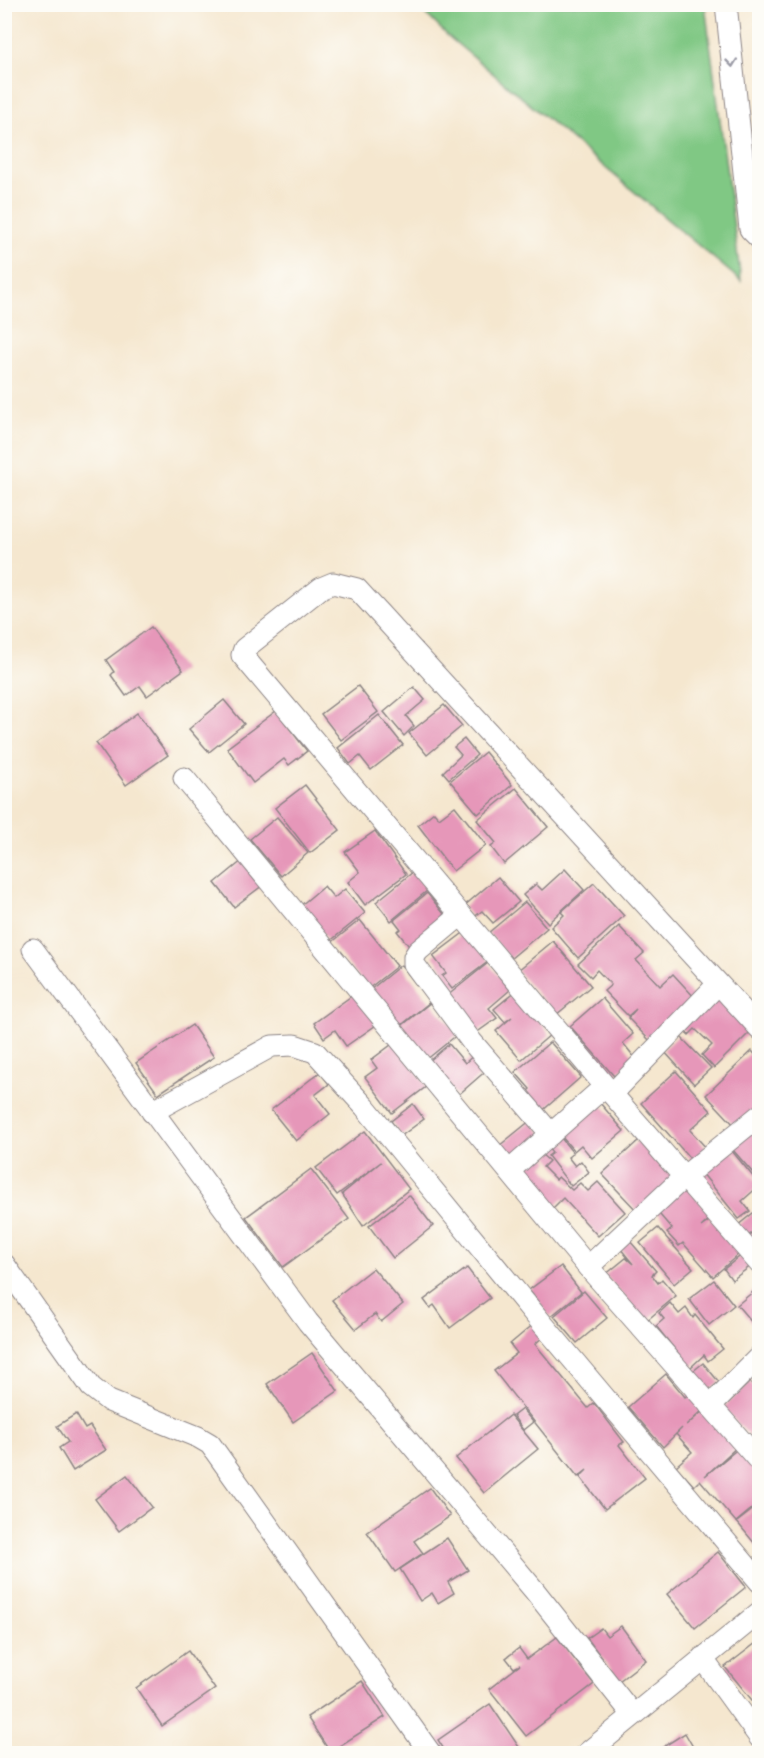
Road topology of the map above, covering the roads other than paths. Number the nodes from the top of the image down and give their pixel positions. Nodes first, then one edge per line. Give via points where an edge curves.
1 (726, 4) edge
2 (759, 239) edge
3 (183, 778) dead end
4 (461, 915) junction
5 (33, 950) dead end
6 (717, 985) junction
7 (759, 1029) edge
8 (609, 1090) junction
9 (152, 1112) junction
10 (759, 1115) edge
11 (551, 1134) junction
12 (509, 1171) junction
13 (685, 1176) junction
14 (4, 1264) edge
15 (759, 1264) edge
16 (588, 1267) junction
17 (759, 1356) edge
18 (710, 1406) junction
19 (759, 1462) edge
20 (759, 1582) edge
21 (759, 1612) edge
22 (702, 1658) junction
23 (633, 1715) junction
24 (759, 1738) edge
25 (431, 1754) edge
26 (586, 1754) edge

1 -> 2 street via 750,229
3 - 12 street
4 - 6 street via 242,655 244,649 321,588 333,583 357,589
4 - 8 street
4 - 11 street via 418,951 414,964 472,1042
5 - 9 street
6 - 7 street
6 - 8 street
8 - 11 street
8 - 13 street
9 - 20 street via 272,1046 294,1045 315,1052 365,1107
9 - 23 street via 308,1322
10 - 13 street
11 - 12 street
12 - 16 street
13 - 15 street
13 - 16 street
14 - 25 street via 91,1388 108,1401 210,1444
16 - 18 street
17 - 18 street
18 - 19 street
21 - 22 street
22 - 23 street
22 - 24 street
23 - 26 street

